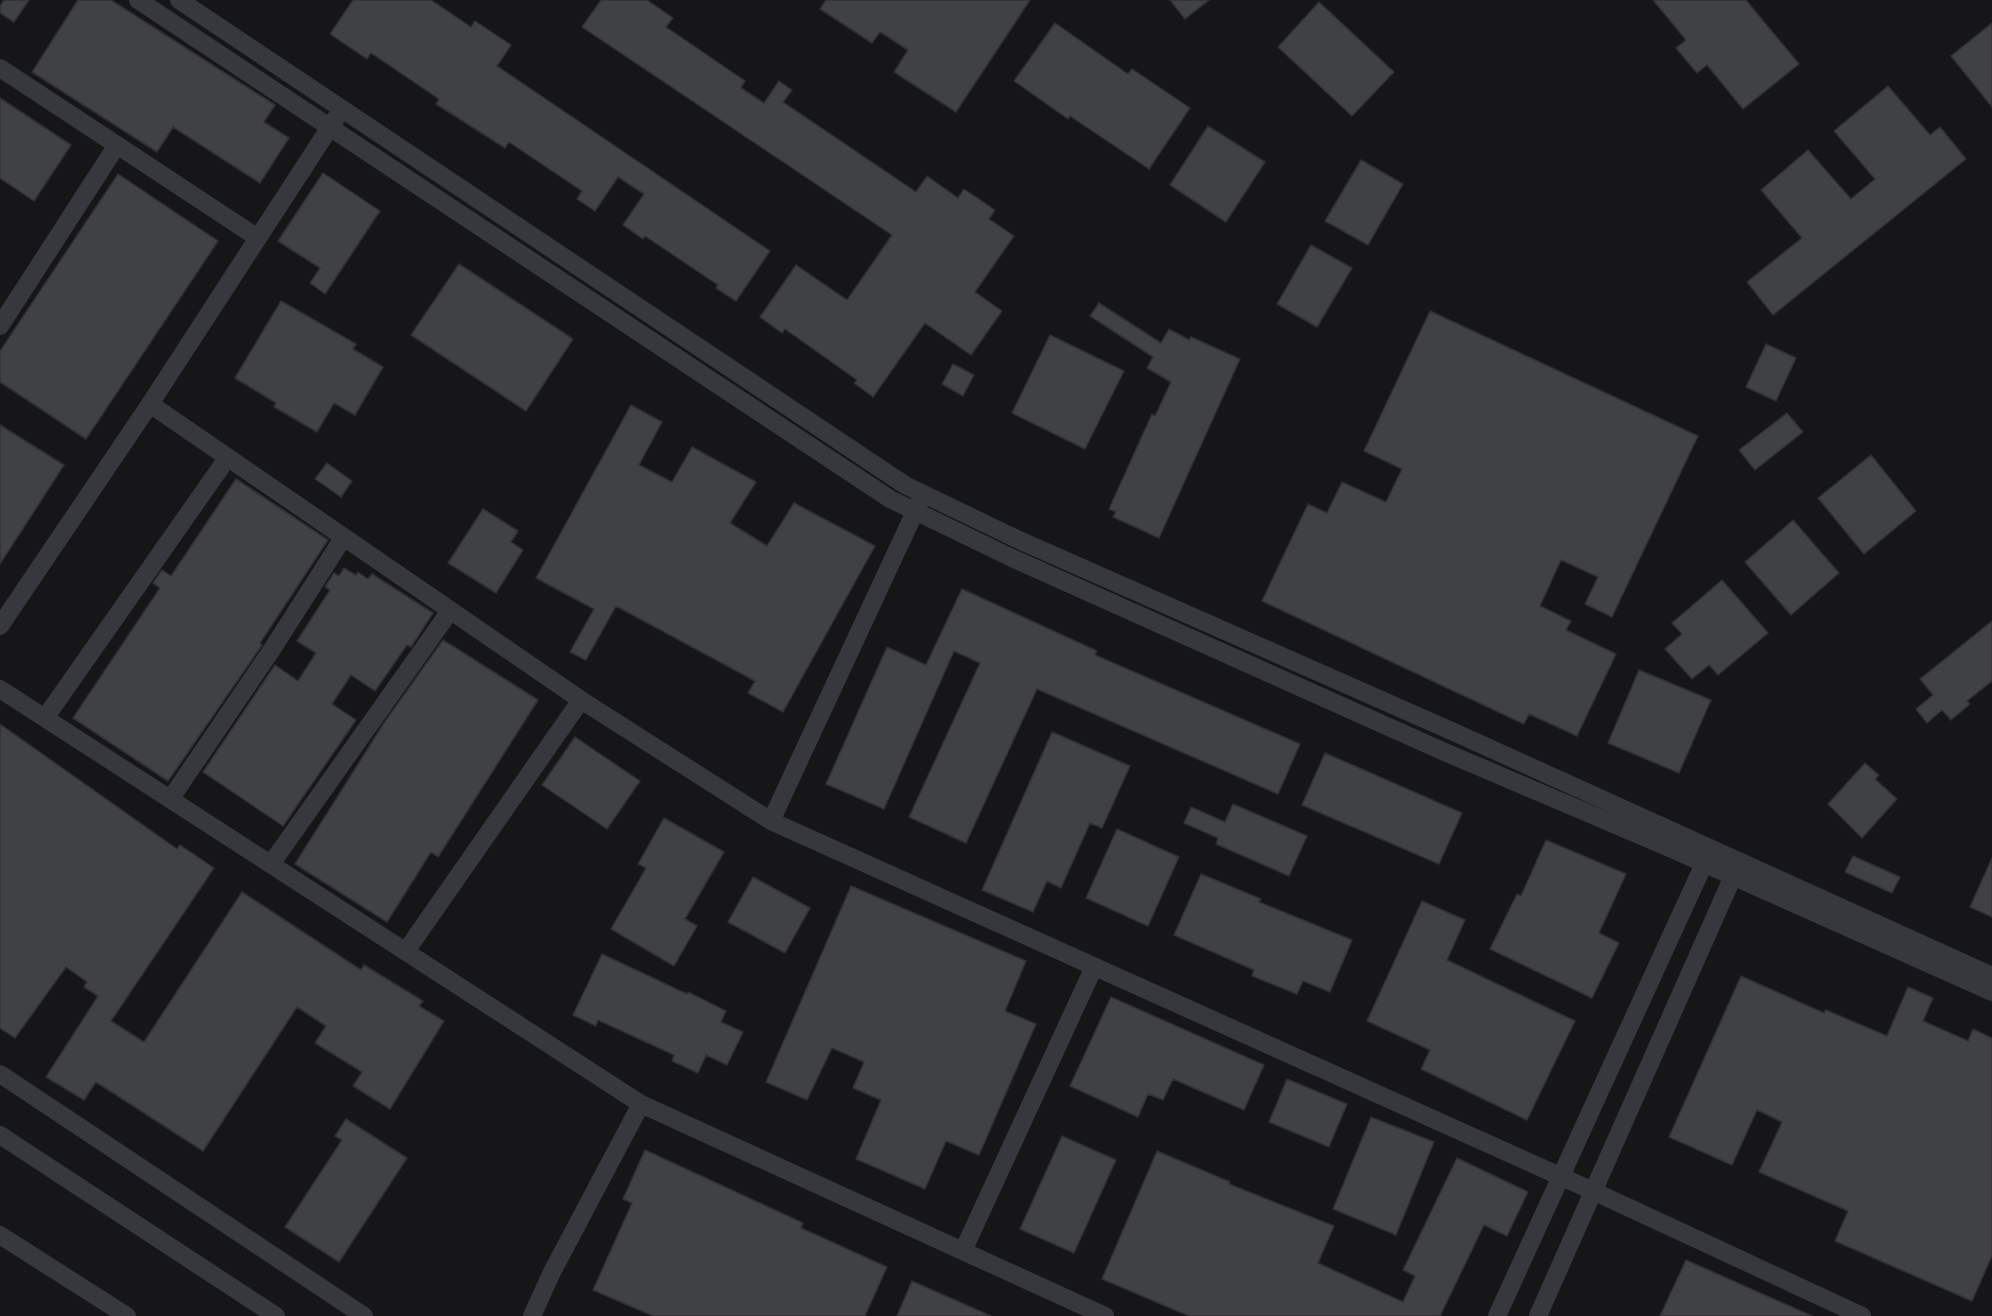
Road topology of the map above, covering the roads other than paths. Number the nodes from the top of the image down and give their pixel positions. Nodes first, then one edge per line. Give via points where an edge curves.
1 (138, 0) edge
2 (179, 0) edge
3 (0, 68) edge
4 (342, 109) junction
5 (330, 127) junction
6 (117, 145) junction
7 (258, 238) junction
8 (0, 326) edge
9 (150, 404) junction
10 (228, 457) junction
11 (923, 494) junction
12 (915, 511) junction
13 (343, 538) junction
14 (450, 611) junction
15 (0, 626) edge
16 (0, 688) edge
17 (580, 700) junction
18 (45, 718) junction
19 (171, 798) junction
20 (771, 821) junction
21 (1708, 856) junction
22 (271, 864) junction
23 (1736, 868) junction
24 (406, 951) junction
25 (1094, 967) junction
26 (1992, 976) edge
27 (1992, 992) edge
28 (0, 1074) edge
29 (641, 1104) junction
30 (0, 1135) edge
31 (1560, 1177) junction
32 (1593, 1191) junction
33 (0, 1235) edge
34 (963, 1251) junction
35 (127, 1316) edge
36 (276, 1316) edge
37 (364, 1316) edge
38 (532, 1316) edge
39 (1105, 1316) edge
40 (1497, 1316) edge
41 (1538, 1316) edge
42 (1862, 1316) edge

1 - 5 street
2 - 4 street
3 - 6 street
4 - 5 street
4 - 11 street
5 - 7 street
5 - 12 street via 890,499
6 - 7 street
6 - 8 street
7 - 9 street
9 - 10 street
9 - 15 street
10 - 13 street
10 - 18 street
11 - 12 street
11 - 21 street
12 - 20 street
12 - 21 street via 1440,750
13 - 14 street
13 - 19 street
14 - 17 street
14 - 22 street
16 - 18 street
17 - 20 street
17 - 24 street
18 - 19 street
19 - 22 street
20 - 25 street
21 - 23 street
21 - 31 street
22 - 24 street
23 - 26 street
23 - 27 street
23 - 32 street
24 - 29 street
25 - 31 street
25 - 34 street
28 - 37 street
29 - 34 street
29 - 38 street
30 - 36 street
31 - 32 street
31 - 40 street
32 - 41 street
32 - 42 street
33 - 35 street
34 - 39 street

